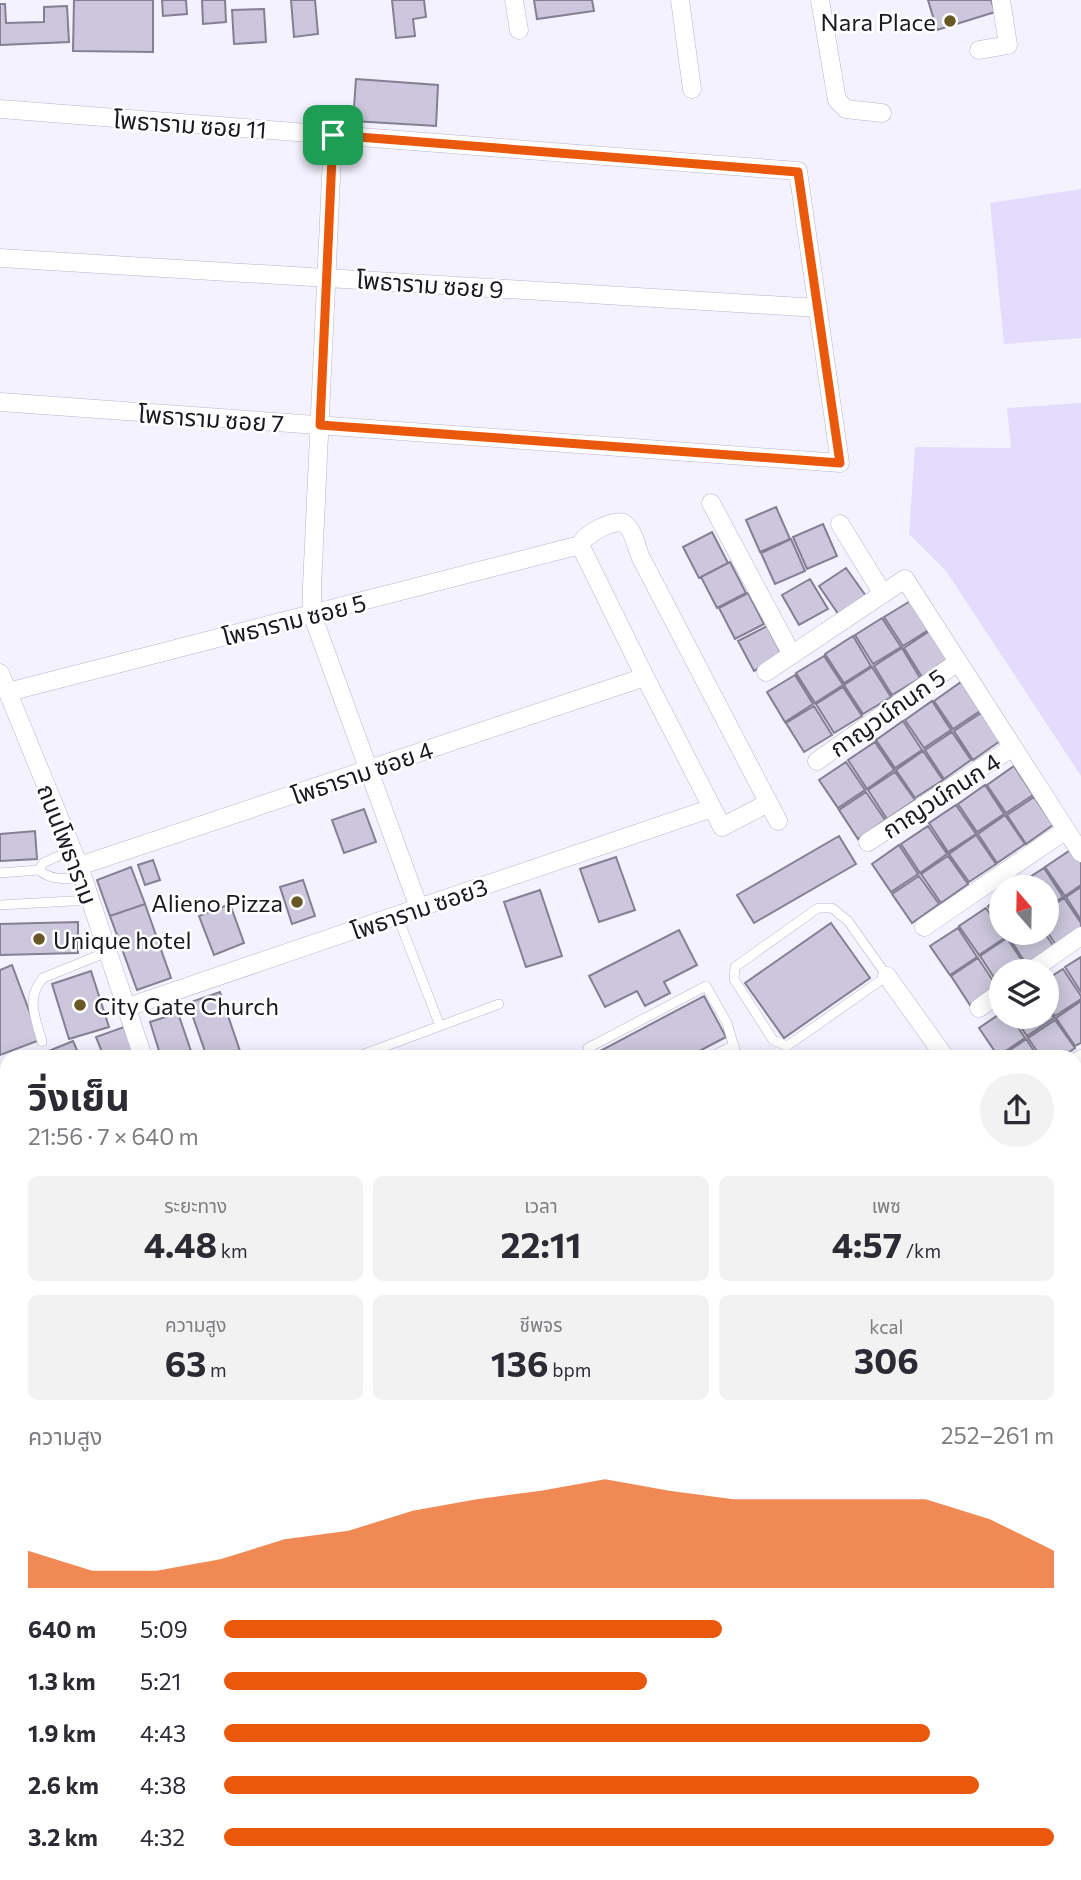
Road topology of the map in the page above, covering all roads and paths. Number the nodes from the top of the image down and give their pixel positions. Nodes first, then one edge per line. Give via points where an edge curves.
1 (514, 0) edge
2 (680, 0) edge
3 (820, 0) edge
4 (1001, 0) edge
5 (519, 30) dead end
6 (979, 50) dead end
7 (692, 89) dead end
8 (0, 109) edge
9 (882, 113) dead end
10 (333, 135) junction
11 (0, 258) edge
12 (327, 278) junction
13 (818, 308) junction
14 (0, 402) edge
15 (320, 425) junction
16 (711, 503) dead end
17 (839, 524) dead end
18 (580, 545) junction
19 (883, 594) junction
20 (312, 614) junction
21 (792, 655) junction
22 (958, 662) junction
23 (766, 672) dead end
24 (0, 673) edge
25 (645, 677) junction
26 (8, 692) junction
27 (1013, 747) junction
28 (817, 761) dead end
29 (369, 769) junction
30 (768, 803) junction
31 (712, 808) junction
32 (778, 821) dead end
33 (1066, 830) junction
34 (868, 842) dead end
35 (1081, 853) edge
36 (78, 864) junction
37 (39, 870) junction
38 (0, 873) edge
39 (90, 900) junction
40 (0, 905) edge
41 (419, 908) junction
42 (397, 915) junction
43 (924, 927) dead end
44 (1081, 936) edge
45 (107, 952) junction
46 (1048, 959) edge
47 (887, 976) junction
48 (989, 1001) edge
49 (499, 1004) dead end
50 (125, 1008) junction
51 (979, 1008) dead end
52 (440, 1026) junction
53 (42, 1042) dead end
54 (734, 1045) junction
55 (140, 1050) edge
56 (375, 1050) edge
57 (589, 1050) edge
58 (724, 1050) edge
59 (735, 1050) edge
60 (940, 1050) edge

1 - 5 street
2 - 7 street
3 - 9 street via 837,100 846,109
4 - 6 street via 1008,45
8 - 10 street, โพธาราม ซอย 11
10 - 12 street
10 - 13 street, โพธาราม ซอย 11 via 798,172
11 - 12 street, โพธาราม ซอย 9
12 - 13 street, โพธาราม ซอย 9
12 - 15 street
13 - 15 street, โพธาราม ซอย 7 via 840,463
14 - 15 street, โพธาราม ซอย 7
15 - 20 street
16 - 21 street
17 - 19 street
18 - 20 street, โพธาราม ซอย 5
18 - 25 street
18 - 30 street via 586,536 613,523 625,524 630,530
19 - 21 street
19 - 22 street via 905,579
20 - 26 street, โพธาราม ซอย 5
20 - 29 street
21 - 23 street
22 - 27 street
22 - 28 street, กาญวน์กนก 5
24 - 26 street, ถนนโพธาราม
25 - 29 street, โพธาราม ซอย 4
25 - 31 street
26 - 36 street, ถนนโพธาราม
27 - 33 street
27 - 34 street, กาญวน์กนก 4
29 - 36 street, โพธาราม ซอย 4
29 - 41 street
30 - 31 street via 722,827
30 - 32 street
31 - 41 street, โพธาราม ซอย3
33 - 35 street
33 - 43 street
36 - 37 lane via 43,863
36 - 37 lane via 67,880
36 - 39 street, ถนนโพธาราม
37 - 38 lane
39 - 40 lane
39 - 45 street, ถนนโพธาราม
41 - 42 street, โพธาราม ซอย3
42 - 50 street, โพธาราม ซอย3
42 - 52 lane
44 - 46 street
45 - 50 street, ถนนโพธาราม
45 - 53 lane via 43,978 37,985 32,996
47 - 47 lane via 787,1046 773,1040 734,979 735,967 818,908 832,908 848,921
47 - 60 street
48 - 51 street
49 - 52 lane
50 - 55 street, ถนนโพธาราม
52 - 56 lane
54 - 57 lane via 706,986
54 - 58 lane
54 - 59 lane

